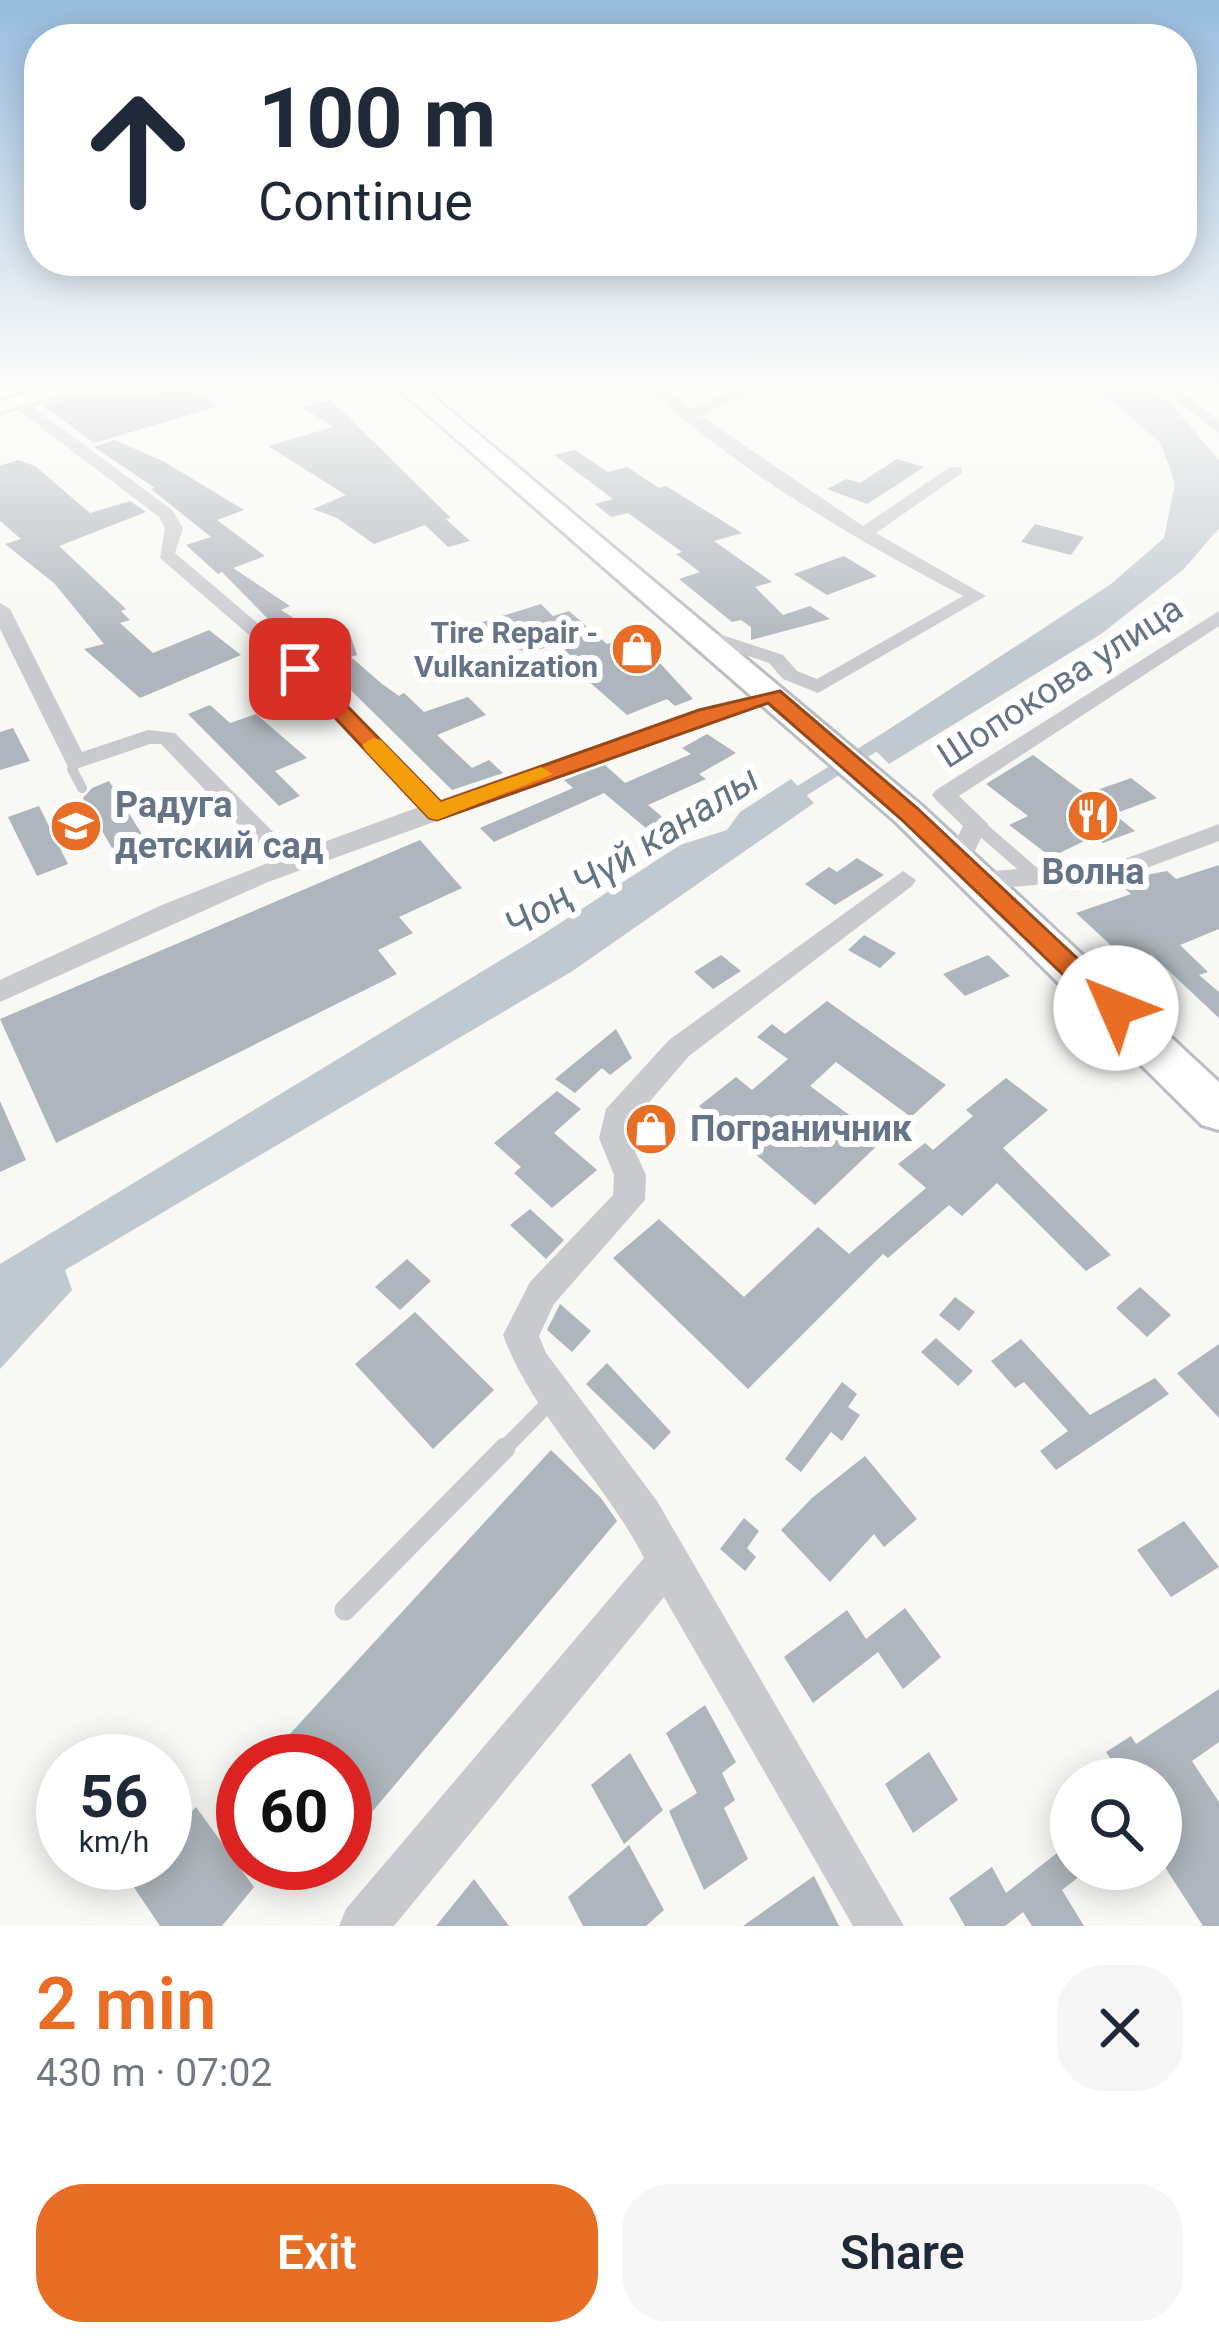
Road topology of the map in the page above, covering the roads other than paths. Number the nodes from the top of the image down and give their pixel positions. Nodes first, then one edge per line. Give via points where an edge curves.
1 (107, 473) edge
2 (508, 473) edge
3 (767, 473) edge
4 (952, 473) edge
5 (862, 535) junction
6 (0, 609) edge
7 (1219, 617) edge
8 (695, 632) junction
9 (772, 696) junction
10 (76, 763) junction
11 (82, 788) dead end
12 (437, 812) junction
13 (1219, 832) edge
14 (973, 855) junction
15 (291, 865) junction
16 (1036, 876) junction
17 (903, 880) dead end
18 (0, 992) edge
19 (1219, 1111) edge
20 (555, 1397) junction
21 (667, 1562) junction
22 (345, 1610) dead end
23 (363, 1926) edge
24 (880, 1926) edge

1 - 12 street via 166,514 174,528 166,554 300,669
2 - 8 main road
3 - 5 street
4 - 5 street
5 - 8 street via 977,596 818,687 776,659
6 - 10 street
7 - 14 street, Шопокова улица via 944,795
8 - 9 main road
9 - 12 street
9 - 14 main road via 909,814
10 - 11 lane
10 - 15 street via 167,738
12 - 15 street
13 - 16 street via 1125,868
14 - 16 street
14 - 16 lane
14 - 19 main road
15 - 18 street via 93,944
17 - 20 street via 679,1048 617,1118 628,1199 542,1293 521,1335
20 - 21 street via 643,1515
20 - 22 lane
21 - 23 street
21 - 24 street

